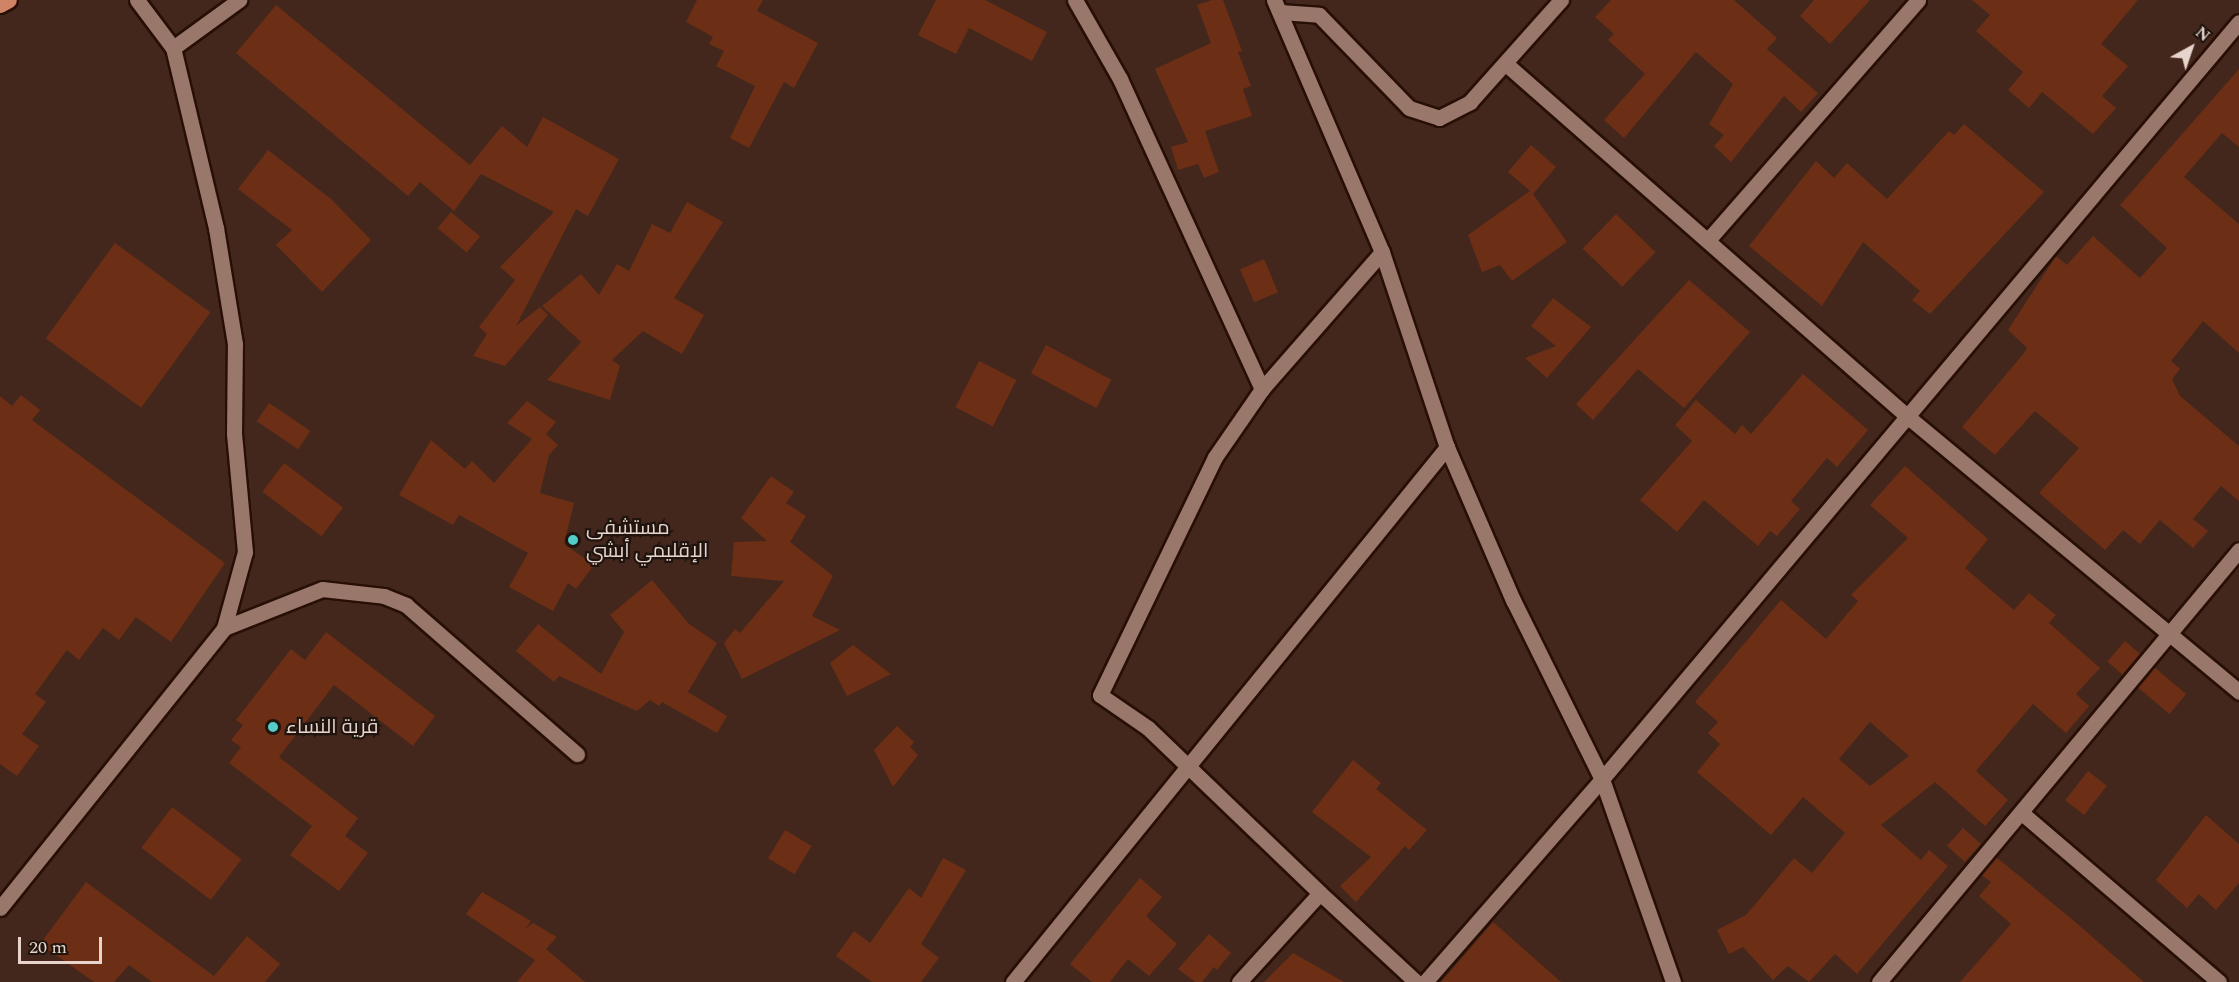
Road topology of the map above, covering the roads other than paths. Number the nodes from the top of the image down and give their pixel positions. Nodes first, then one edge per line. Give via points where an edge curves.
1 (9, 0) edge
2 (137, 0) edge
3 (239, 0) edge
4 (1075, 0) edge
5 (1561, 0) edge
6 (1918, 0) edge
7 (0, 5) edge
8 (1277, 6) edge
9 (2239, 22) edge
10 (173, 48) junction
11 (1506, 64) junction
12 (1708, 240) junction
13 (1382, 252) junction
14 (1262, 389) junction
15 (1907, 416) junction
16 (1447, 447) junction
17 (2239, 550) edge
18 (224, 628) junction
19 (2170, 632) junction
20 (2239, 692) edge
21 (577, 754) dead end
22 (1187, 764) junction
23 (1602, 779) junction
24 (2023, 814) junction
25 (1320, 893) junction
26 (0, 908) edge
27 (1013, 982) edge
28 (1239, 982) edge
29 (1416, 982) edge
30 (1425, 982) edge
31 (1673, 982) edge
32 (1879, 982) edge
33 (2219, 982) edge

1 - 7 main road
2 - 10 street
3 - 10 street
4 - 14 street via 1120,79
5 - 11 street
6 - 12 street
8 - 11 street via 1319,15 1409,108 1439,118 1470,102
8 - 13 street
9 - 15 street
10 - 18 street via 216,228 235,344 234,434 245,552
11 - 12 street
12 - 15 street
13 - 14 street
13 - 16 street
14 - 22 street via 1200,481 1100,695
15 - 19 street
15 - 23 street
16 - 22 street
16 - 23 street via 1514,600
17 - 19 street
18 - 21 street via 322,589 384,596 406,605
18 - 26 street
19 - 20 street
19 - 24 street
22 - 25 street
22 - 27 street
23 - 30 street
23 - 31 street
24 - 32 street
24 - 33 street
25 - 28 street
25 - 29 street

